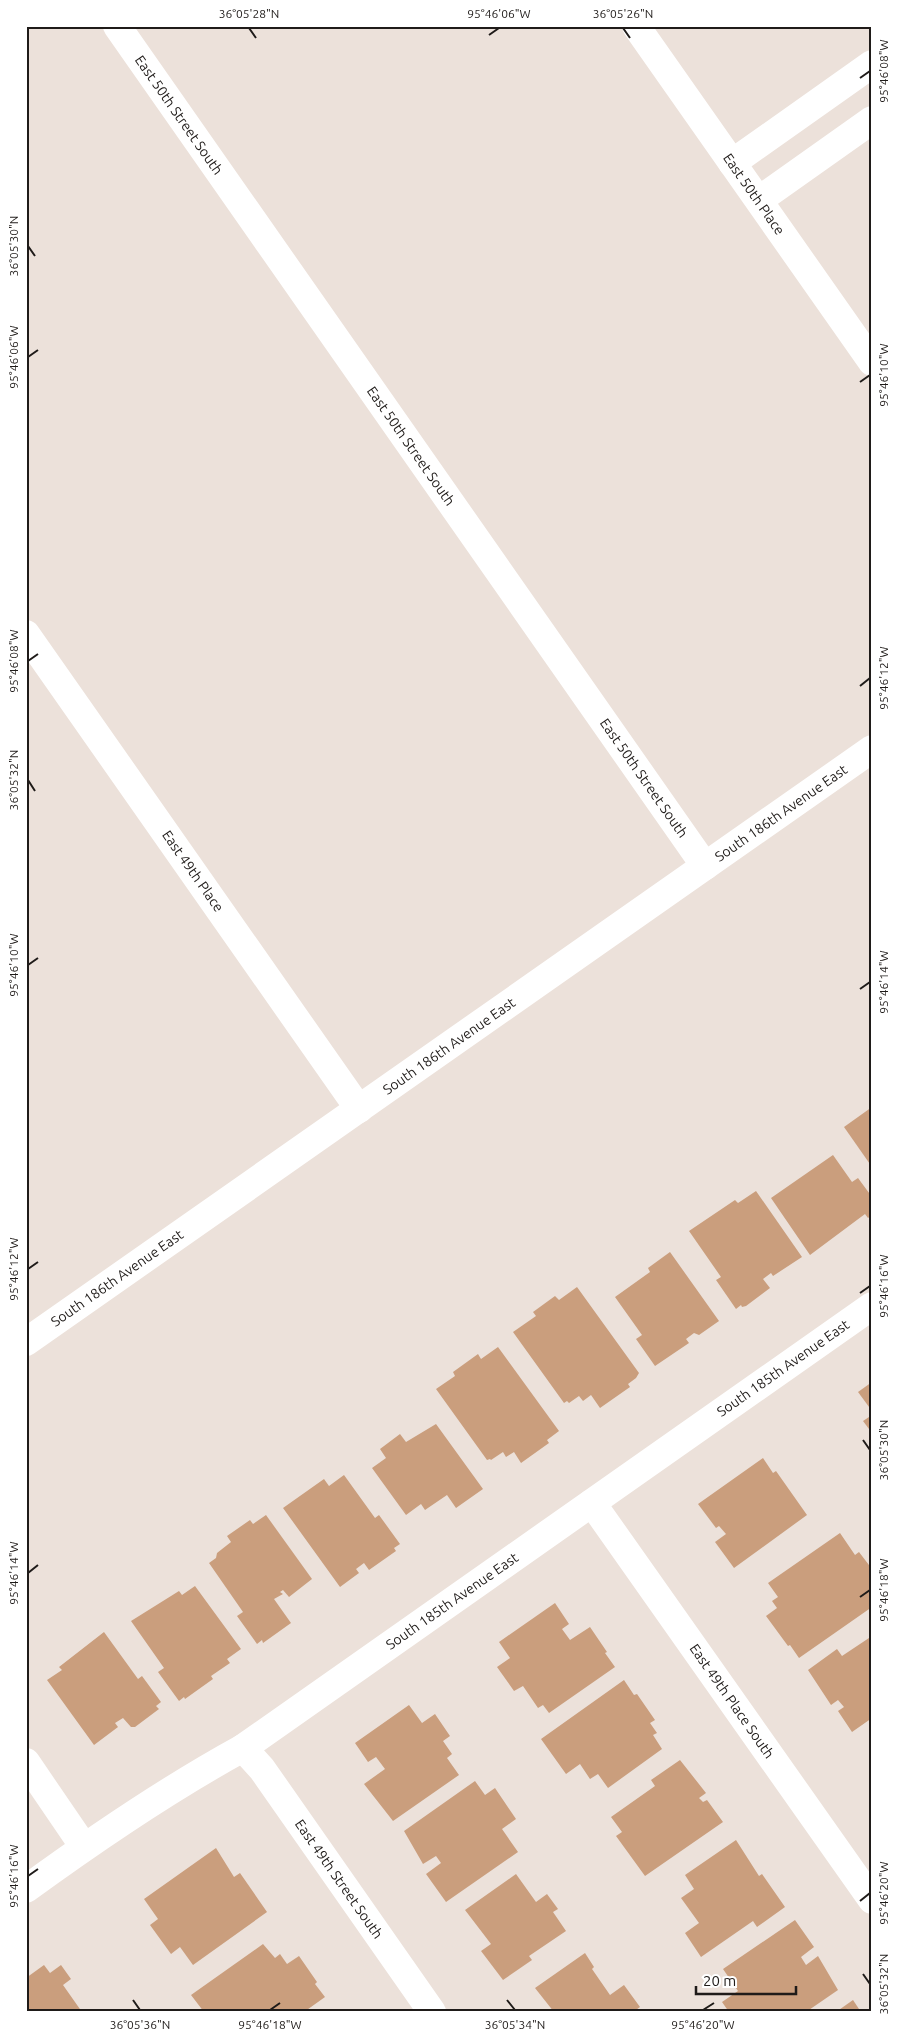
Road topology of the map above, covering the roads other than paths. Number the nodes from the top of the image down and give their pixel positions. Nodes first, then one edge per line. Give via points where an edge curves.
1 (117, 26) edge
2 (636, 26) edge
3 (872, 64) edge
4 (872, 120) edge
5 (732, 162) junction
6 (759, 200) junction
7 (872, 362) edge
8 (26, 634) edge
9 (872, 750) edge
10 (705, 866) junction
11 (359, 1109) junction
12 (872, 1306) edge
13 (26, 1342) edge
14 (592, 1503) junction
15 (243, 1748) junction
16 (26, 1762) edge
17 (84, 1847) junction
18 (26, 1889) edge
19 (872, 1900) edge
20 (432, 2012) edge

1 - 10 street, East 50th Street South
2 - 5 street, East 50th Place
3 - 5 street
4 - 6 street
5 - 6 street, East 50th Place
6 - 7 street, East 50th Place
8 - 11 street, East 49th Place
9 - 10 street, South 186th Avenue East
10 - 11 street, South 186th Avenue East
11 - 13 street, South 186th Avenue East
12 - 14 street, South 185th Avenue East
14 - 15 street, South 185th Avenue East
14 - 19 street, East 49th Place South
15 - 17 street, South 185th Avenue East via 188,1778
15 - 20 street, East 49th Street South via 262,1769
16 - 17 street
17 - 18 street, South 185th Avenue East

